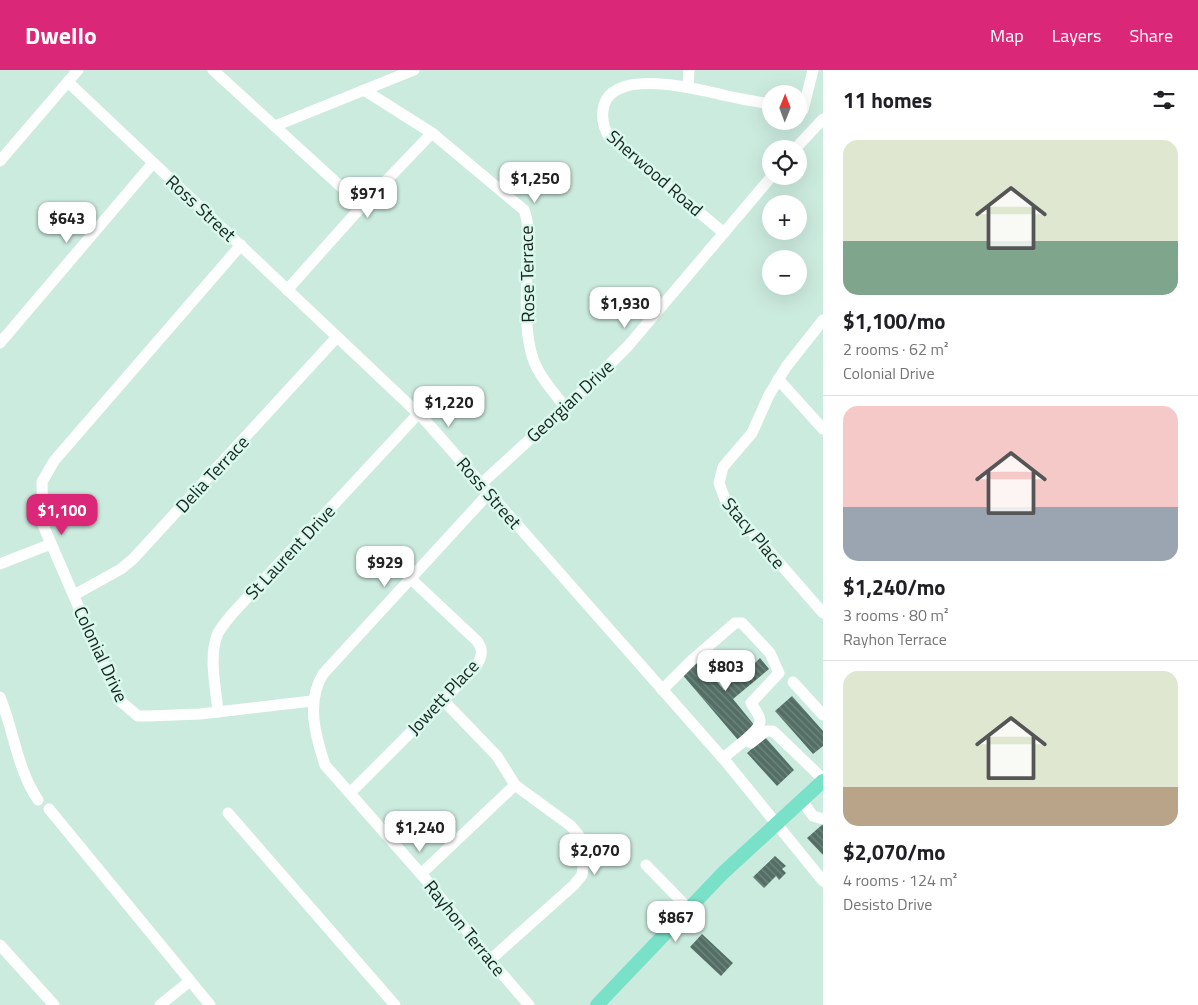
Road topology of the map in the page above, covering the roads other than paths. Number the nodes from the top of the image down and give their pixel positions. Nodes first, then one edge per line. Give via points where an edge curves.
1 (78, 70) edge
2 (414, 70) edge
3 (689, 70) edge
4 (813, 70) edge
5 (220, 72) edge
6 (68, 82) junction
7 (688, 87) junction
8 (808, 87) edge
9 (364, 90) junction
10 (762, 102) edge
11 (808, 113) edge
12 (822, 119) edge
13 (275, 126) junction
14 (432, 133) junction
15 (803, 140) edge
16 (0, 161) edge
17 (153, 163) junction
18 (764, 185) edge
19 (362, 206) junction
20 (724, 233) junction
21 (241, 245) junction
22 (287, 290) junction
23 (823, 320) edge
24 (337, 337) junction
25 (0, 343) edge
26 (778, 380) junction
27 (565, 407) junction
28 (418, 414) junction
29 (823, 429) edge
30 (481, 484) junction
31 (489, 493) junction
32 (51, 544) junction
33 (0, 564) edge
34 (411, 579) junction
35 (74, 595) junction
36 (823, 613) edge
37 (793, 682) dead end
38 (662, 690) junction
39 (0, 697) edge
40 (443, 700) junction
41 (312, 701) junction
42 (218, 712) junction
43 (823, 715) edge
44 (5, 723) edge
45 (725, 761) junction
46 (823, 780) edge
47 (515, 785) junction
48 (350, 793) junction
49 (38, 800) dead end
50 (802, 801) junction
51 (49, 809) dead end
52 (228, 813) dead end
53 (823, 819) edge
54 (777, 824) junction
55 (646, 865) dead end
56 (421, 874) junction
57 (823, 881) edge
58 (689, 909) junction
59 (0, 944) edge
60 (490, 960) junction
61 (190, 981) junction
62 (54, 1005) edge
63 (160, 1005) edge
64 (210, 1005) edge
65 (395, 1005) edge
66 (529, 1005) edge
67 (597, 1005) edge

1 - 6 street
2 - 9 street
3 - 7 street
4 - 8 street
5 - 13 street
6 - 16 street
6 - 17 street, Ross Street
7 - 10 street, Sherwood Road
7 - 20 street, Sherwood Road via 645,79 621,85 605,101 604,130
9 - 13 street
9 - 14 street, Rose Terrace
11 - 12 street
12 - 15 street
13 - 19 street
14 - 19 street
14 - 27 street, Rose Terrace via 524,210 528,235 527,316 532,355 537,370
17 - 21 street, Ross Street
17 - 25 street
18 - 20 street, Georgian Drive
19 - 22 street
20 - 27 street, Georgian Drive via 628,346
21 - 22 street, Ross Street
21 - 32 street, Colonial Drive via 47,472 42,482 41,504 43,525
22 - 24 street, Ross Street
23 - 26 street, Stacy Place
24 - 28 street, Ross Street
24 - 35 street, Delia Terrace via 133,559
26 - 29 street
26 - 36 street, Stacy Place via 752,433 723,467 719,483 726,502
27 - 30 street, Georgian Drive
28 - 30 street, Ross Street
28 - 42 street, St Laurent Drive via 219,632 214,663
30 - 31 street, Ross Street
31 - 34 street
31 - 38 street, Ross Street
32 - 33 street
32 - 35 street, Colonial Drive
34 - 40 street, Jowett Place via 482,647 480,662
34 - 41 street via 323,674
35 - 42 street, Colonial Drive via 118,700 126,708 138,716
37 - 43 street
38 - 45 street, Ross Street
38 - 45 street via 735,622 742,623 770,653 779,674 751,703 760,724
39 - 44 street
40 - 47 street via 497,756
40 - 48 street, Jowett Place
41 - 42 street, Colonial Drive
41 - 48 street, Rayhon Terrace via 325,765
44 - 49 street via 24,775
45 - 46 street via 766,731 773,731
45 - 54 street, Ross Street
46 - 50 main road
47 - 56 street
47 - 60 street via 571,826 580,837 584,847 582,875
48 - 56 street, Rayhon Terrace
50 - 53 street via 813,816
50 - 54 main road
51 - 61 street
52 - 65 street
54 - 57 street, Ross Street
54 - 58 main road
55 - 58 street
56 - 60 street, Rayhon Terrace
58 - 67 main road
59 - 62 street
60 - 66 street, Rayhon Terrace
61 - 63 street
61 - 64 street

